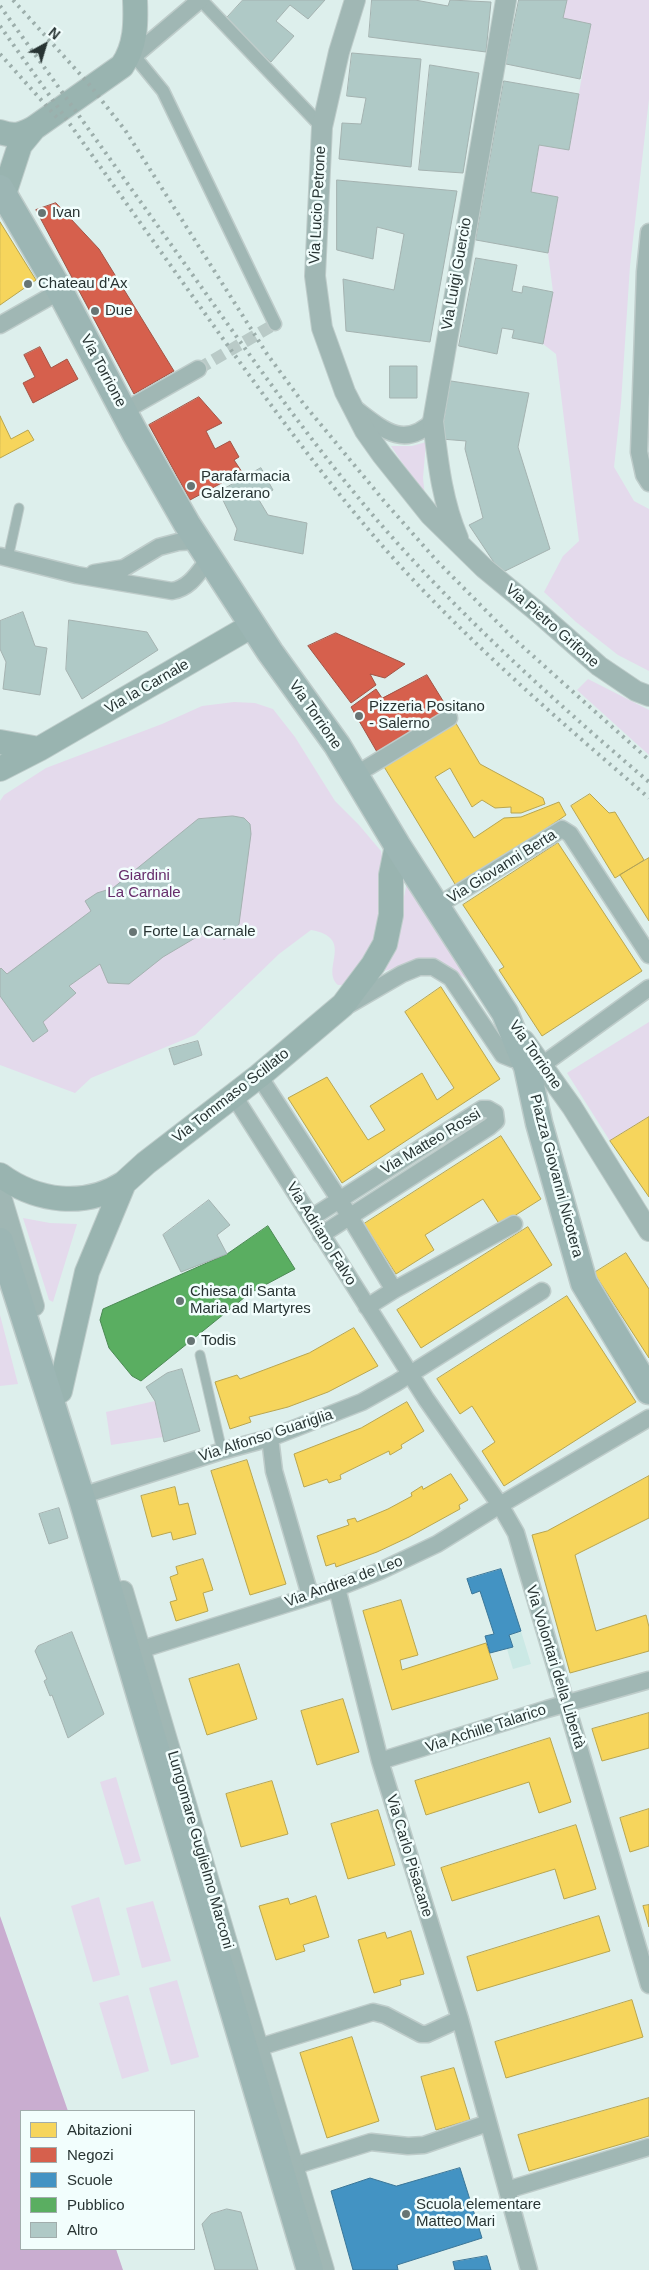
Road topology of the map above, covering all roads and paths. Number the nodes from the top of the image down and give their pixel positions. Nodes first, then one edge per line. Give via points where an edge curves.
1 (135, 0) edge
2 (200, 0) edge
3 (355, 0) edge
4 (506, 0) edge
5 (126, 61) junction
6 (322, 127) junction
7 (34, 128) junction
8 (0, 132) edge
9 (2, 191) edge
10 (649, 232) edge
11 (60, 291) junction
12 (275, 324) dead end
13 (0, 325) edge
14 (198, 370) tunnel mouth
15 (645, 376) edge
16 (353, 407) junction
17 (124, 411) junction
18 (433, 421) junction
19 (649, 482) edge
20 (19, 508) dead end
21 (462, 546) junction
22 (203, 550) junction
23 (4, 557) edge
24 (77, 575) junction
25 (253, 625) junction
26 (649, 696) edge
27 (449, 718) dead end
28 (0, 742) edge
29 (39, 749) junction
30 (0, 769) edge
31 (355, 775) junction
32 (397, 845) junction
33 (438, 906) junction
34 (649, 955) edge
35 (649, 988) edge
36 (338, 1010) junction
37 (505, 1013) joint
38 (533, 1062) junction
39 (259, 1076) junction
40 (234, 1096) junction
41 (0, 1175) edge
42 (124, 1183) junction
43 (0, 1193) edge
44 (339, 1199) junction
45 (350, 1216) junction
46 (311, 1218) junction
47 (514, 1224) dead end
48 (649, 1231) edge
49 (321, 1235) junction
50 (0, 1241) edge
51 (394, 1290) junction
52 (542, 1291) dead end
53 (367, 1307) junction
54 (200, 1355) dead end
55 (410, 1372) junction
56 (60, 1391) junction
57 (649, 1391) edge
58 (649, 1418) edge
59 (68, 1433) junction
60 (270, 1438) junction
61 (222, 1451) junction
62 (87, 1494) junction
63 (500, 1505) junction
64 (337, 1588) junction
65 (310, 1595) junction
66 (134, 1652) junction
67 (649, 1680) edge
68 (566, 1703) junction
69 (380, 1761) junction
70 (649, 1985) edge
71 (460, 2019) junction
72 (251, 2050) junction
73 (488, 2123) junction
74 (649, 2147) edge
75 (286, 2168) junction
76 (507, 2190) junction
77 (310, 2270) edge
78 (324, 2270) edge
79 (529, 2270) edge

1 - 5 main road via 134,28
2 - 5 street
2 - 6 street
3 - 6 street, Via Lucio Petrone
4 - 18 street, Via Luigi Guercio
5 - 7 main road
5 - 12 street via 163,91
6 - 16 street, Via Lucio Petrone via 315,276 322,328
7 - 8 main road via 18,136
7 - 9 main road via 18,150
9 - 11 main road, Via Torrione
10 - 15 street via 645,272
11 - 13 street
11 - 17 main road, Via Torrione
14 - 17 street
15 - 19 street via 640,452 644,475
16 - 18 street, Via Lucio Petrone via 385,430 400,436 422,432
16 - 21 street, Via Lucio Petrone via 365,432 387,463 430,515
17 - 22 main road, Via Torrione
18 - 21 street, Via Luigi Guercio via 440,481 450,519
20 - 23 lane
21 - 26 street, Via Pietro Grifone via 599,666
22 - 24 street via 178,542 159,547 124,568
22 - 24 street via 191,582 172,591
22 - 25 main road, Via Torrione
23 - 24 street
25 - 29 main road, Via la Carnale
25 - 31 main road, Via Torrione
27 - 31 street
28 - 29 main road
29 - 30 main road, Via la Carnale
31 - 32 main road, Via Torrione
32 - 33 main road, Via Torrione
32 - 36 main road, Via Tommaso Scillato via 385,944
33 - 34 street, Via Giovanni Berta via 562,829 570,834
33 - 37 main road, Via Torrione
35 - 38 street
36 - 38 street, Via Tommaso Scillato via 402,974 419,967 433,967 451,978 504,1055
36 - 39 main road, Via Tommaso Scillato
37 - 38 main road, Piazza Giovanni Nicotera
38 - 48 street, Via Torrione via 572,1107
38 - 57 main road, Piazza Giovanni Nicotera via 539,1123 584,1283
39 - 40 main road, Via Tommaso Scillato
39 - 44 street
40 - 42 main road, Via Tommaso Scillato
40 - 46 street, Via Adriano Falvo
41 - 42 main road, Via Tommaso Scillato via 21,1188 47,1197 71,1200 101,1196
42 - 56 main road, Via Tommaso Scillato via 87,1272
43 - 56 street
44 - 45 street
44 - 45 street, Via Matteo Rossi via 482,1109 488,1108 495,1113 496,1121 490,1127
44 - 46 street, Via Matteo Rossi
45 - 49 street, Via Matteo Rossi
45 - 51 street
46 - 49 street, Via Adriano Falvo
47 - 51 street
49 - 53 street, Via Adriano Falvo
50 - 59 main road, Lungomare Guglielmo Marconi
51 - 53 street
52 - 55 street, Via Alfonso Guariglia
53 - 55 street, Via Adriano Falvo
54 - 61 lane
55 - 60 street, Via Alfonso Guariglia via 362,1402
55 - 63 street, Via Volontari della Libertà
56 - 59 street
58 - 63 street, Via Andrea de Leo
59 - 62 main road, Lungomare Guglielmo Marconi
60 - 61 street, Via Alfonso Guariglia
60 - 65 street via 274,1471
61 - 62 street, Via Alfonso Guariglia
62 - 66 main road, Lungomare Guglielmo Marconi
63 - 64 street, Via Andrea de Leo via 437,1544
63 - 68 street, Via Volontari della Libertà via 516,1534
64 - 65 street, Via Andrea de Leo
64 - 69 street, Via Carlo Pisacane
65 - 66 street, Via Andrea de Leo
66 - 72 main road, Lungomare Guglielmo Marconi
67 - 68 street, Via Achille Talarico
68 - 69 street, Via Achille Talarico
68 - 70 street, Via Volontari della Libertà
69 - 71 street, Via Carlo Pisacane
71 - 72 street via 421,2034 373,2012
71 - 73 street, Via Carlo Pisacane
72 - 75 main road, Lungomare Guglielmo Marconi
73 - 75 street via 424,2145 371,2142
73 - 76 street, Via Carlo Pisacane
74 - 76 street
75 - 77 main road, Lungomare Guglielmo Marconi
75 - 78 street, Lungomare Guglielmo Marconi
76 - 79 street, Via Carlo Pisacane

